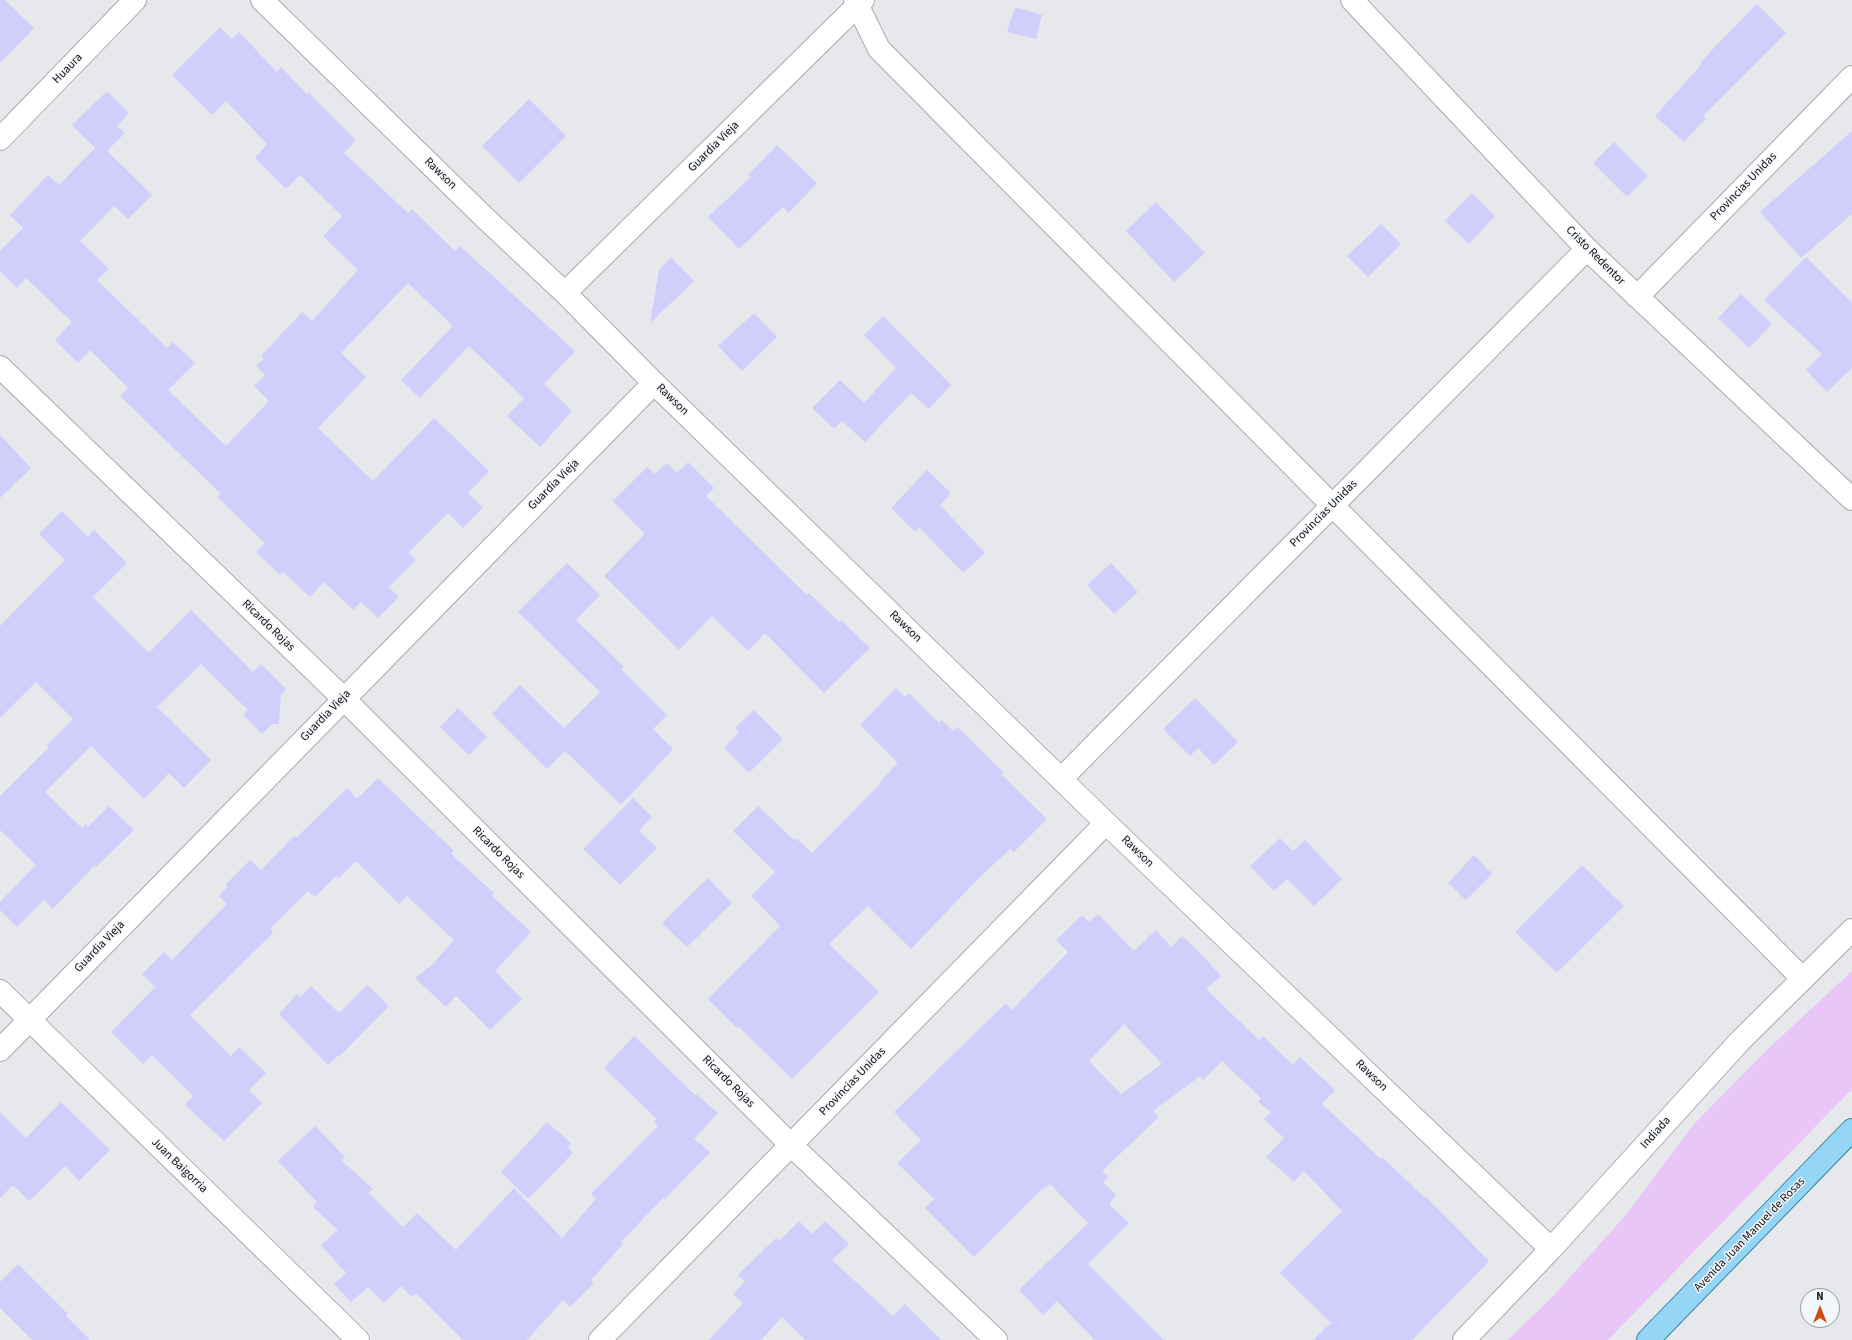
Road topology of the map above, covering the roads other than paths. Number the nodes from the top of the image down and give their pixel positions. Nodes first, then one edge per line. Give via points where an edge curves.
1 (135, 0) edge
2 (262, 0) edge
3 (1352, 0) edge
4 (859, 2) edge
5 (1852, 77) edge
6 (0, 138) edge
7 (1586, 249) junction
8 (565, 293) junction
9 (1636, 297) junction
10 (0, 367) edge
11 (654, 383) junction
12 (1852, 499) edge
13 (1332, 506) junction
14 (343, 698) junction
15 (1062, 779) junction
16 (1106, 823) junction
17 (1852, 930) edge
18 (1803, 979) junction
19 (0, 991) edge
20 (29, 1020) junction
21 (0, 1050) edge
22 (1852, 1130) edge
23 (791, 1145) junction
24 (1551, 1249) junction
25 (358, 1340) edge
26 (600, 1340) edge
27 (996, 1340) edge
28 (1464, 1340) edge
29 (1648, 1340) edge

1 - 6 street, Huaura
2 - 8 street, Rawson
3 - 7 street, Cristo Redentor
4 - 8 street, Guardia Vieja
4 - 13 street via 879,49
5 - 9 street, Provincias Unidas
7 - 9 street, Cristo Redentor
7 - 13 street, Provincias Unidas
8 - 11 street, Rawson
9 - 12 street, Cristo Redentor
10 - 14 street, Ricardo Rojas
11 - 14 street, Guardia Vieja
11 - 15 street, Rawson
13 - 15 street, Provincias Unidas
13 - 18 street
14 - 20 street, Guardia Vieja
14 - 23 street, Ricardo Rojas
15 - 16 street, Rawson
16 - 23 street, Provincias Unidas
16 - 24 street, Rawson
17 - 18 street, Indiada
18 - 24 street, Indiada via 1739,1042
19 - 20 street, Juan Baigorria
20 - 21 street, Guardia Vieja
20 - 25 street, Juan Baigorria
22 - 29 main road, Avenida Juan Manuel de Rosas
23 - 26 street, Provincias Unidas
23 - 27 street, Ricardo Rojas
24 - 28 street, Indiada

